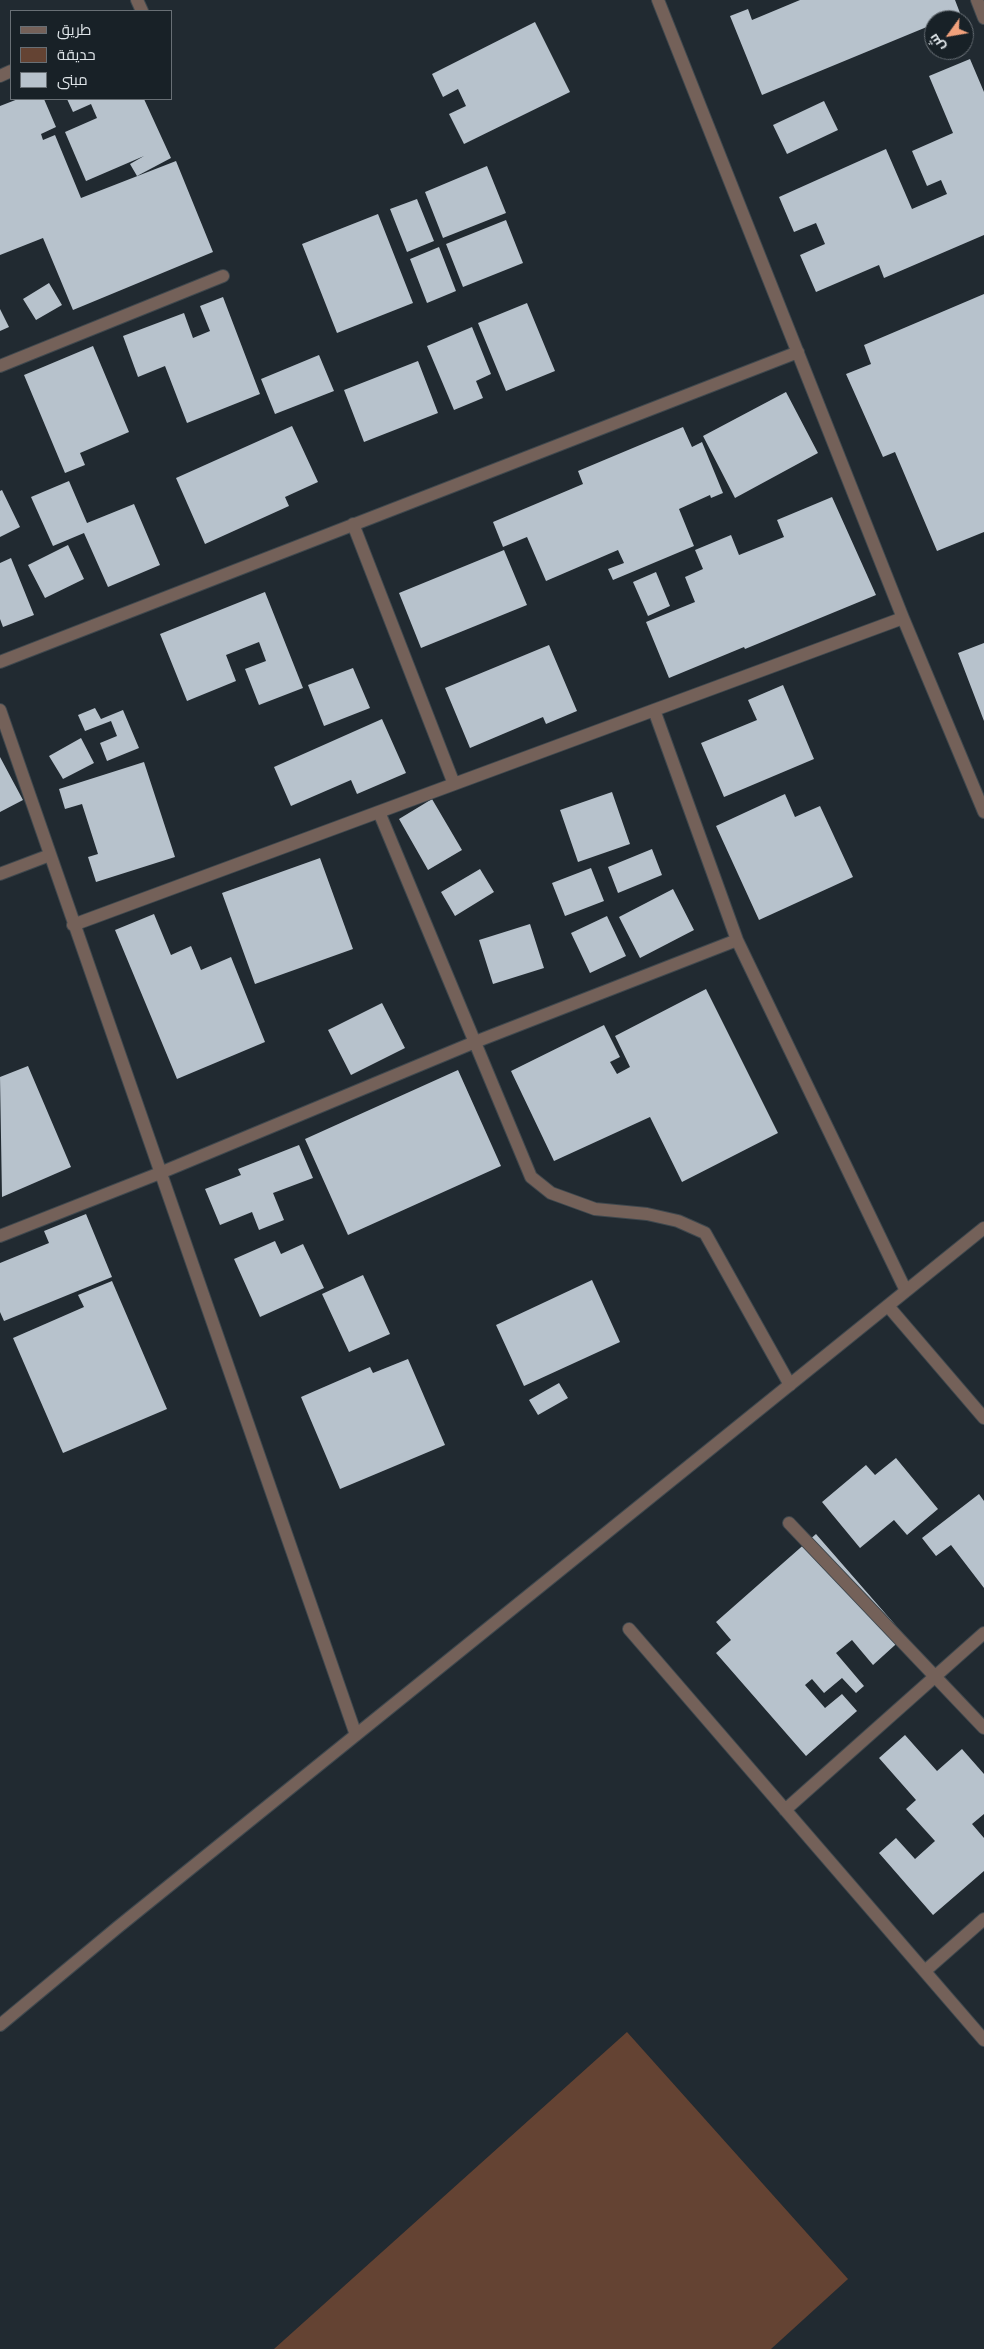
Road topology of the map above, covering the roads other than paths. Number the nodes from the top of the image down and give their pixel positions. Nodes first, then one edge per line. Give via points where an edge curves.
1 (658, 0) edge
2 (977, 0) edge
3 (984, 18) edge
4 (223, 276) dead end
5 (798, 352) junction
6 (0, 366) edge
7 (353, 524) junction
8 (904, 618) junction
9 (0, 662) edge
10 (0, 710) edge
11 (654, 710) junction
12 (454, 784) junction
13 (379, 812) junction
14 (984, 812) edge
15 (50, 855) junction
16 (0, 874) edge
17 (73, 925) junction
18 (737, 940) junction
19 (475, 1042) junction
20 (160, 1174) junction
21 (984, 1228) edge
22 (0, 1236) edge
23 (906, 1291) junction
24 (888, 1306) junction
25 (790, 1385) junction
26 (984, 1418) edge
27 (790, 1522) dead end
28 (629, 1629) dead end
29 (984, 1633) edge
30 (935, 1677) junction
31 (984, 1728) edge
32 (356, 1735) junction
33 (785, 1810) junction
34 (984, 1919) edge
35 (925, 1971) junction
36 (0, 2025) edge
37 (984, 2040) edge

1 - 5 street
2 - 3 street
4 - 6 street
5 - 7 street
5 - 8 street
7 - 9 street
7 - 12 street
8 - 11 street
8 - 14 street
10 - 15 street
11 - 12 street
11 - 18 street
12 - 13 street
13 - 17 street
13 - 19 street
15 - 16 street
15 - 17 street
17 - 20 street
18 - 19 street
18 - 23 street
19 - 20 street
19 - 25 street via 531,1178 551,1193 595,1209 647,1214 678,1221 705,1233
20 - 22 street
20 - 32 street
21 - 23 street
23 - 24 street
24 - 25 street
24 - 26 street
25 - 32 street
27 - 30 street
28 - 33 street
29 - 30 street
30 - 31 street
30 - 33 street
32 - 36 street
33 - 35 street
34 - 35 street
35 - 37 street

